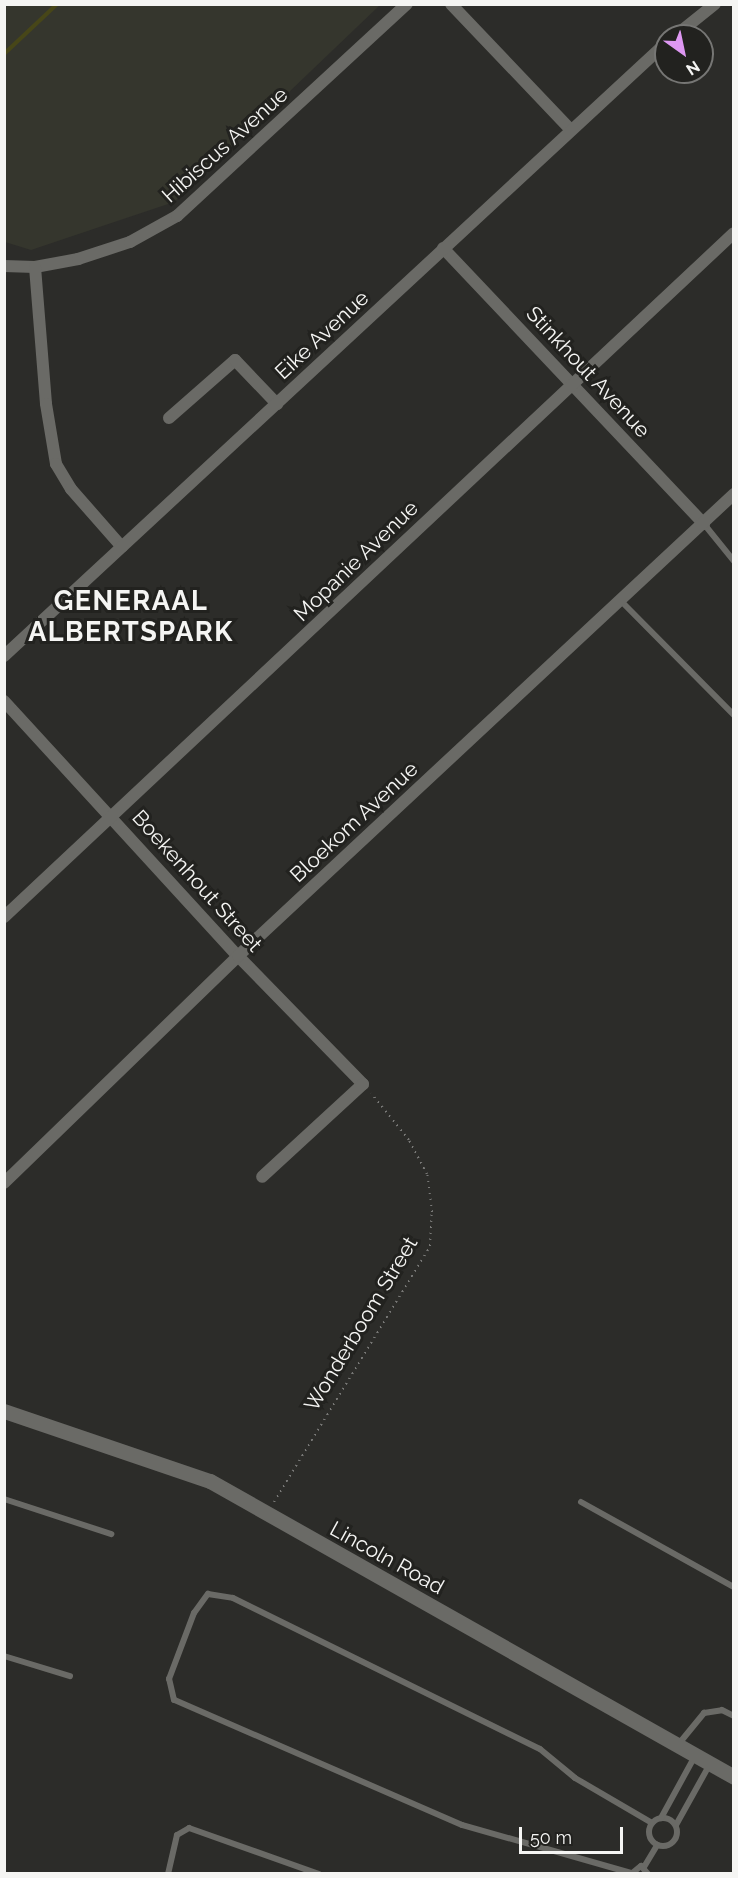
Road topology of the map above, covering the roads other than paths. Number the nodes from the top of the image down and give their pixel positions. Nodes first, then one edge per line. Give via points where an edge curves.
1 (407, 4) edge
2 (451, 4) edge
3 (715, 4) edge
4 (690, 24) edge
5 (654, 54) edge
6 (570, 129) junction
7 (734, 233) edge
8 (443, 248) junction
9 (4, 266) edge
10 (34, 267) junction
11 (573, 383) junction
12 (277, 404) junction
13 (169, 418) dead end
14 (734, 494) edge
15 (704, 524) junction
16 (122, 547) junction
17 (734, 561) edge
18 (621, 601) junction
19 (4, 656) edge
20 (4, 702) edge
21 (734, 715) edge
22 (114, 818) junction
23 (4, 917) edge
24 (238, 956) junction
25 (262, 1177) dead end
26 (4, 1183) edge
27 (4, 1411) edge
28 (4, 1499) edge
29 (581, 1502) dead end
30 (111, 1534) dead end
31 (734, 1587) edge
32 (4, 1656) edge
33 (70, 1676) dead end
34 (734, 1716) edge
35 (677, 1746) junction
36 (695, 1756) junction
37 (710, 1764) junction
38 (734, 1777) edge
39 (661, 1818) junction
40 (652, 1823) junction
41 (676, 1825) junction
42 (657, 1845) junction
43 (646, 1870) edge
44 (631, 1873) edge
45 (168, 1874) edge
46 (319, 1874) edge

1 - 10 street, Hibiscus Avenue via 177,216 130,242 78,259
2 - 6 street
3 - 4 street
5 - 6 street, Eike Avenue
6 - 8 street, Eike Avenue
7 - 11 street, Mopanie Avenue
8 - 11 street, Stinkhout Avenue
8 - 12 street, Eike Avenue
9 - 10 street, Hibiscus Avenue
10 - 16 street via 46,404 56,464 71,489
11 - 15 street, Stinkhout Avenue
11 - 22 street, Mopanie Avenue
12 - 13 street via 235,360
12 - 16 street, Eike Avenue
14 - 15 street, Bloekom Avenue
15 - 17 lane
15 - 18 street, Bloekom Avenue
16 - 19 street, Eike Avenue
18 - 21 lane
18 - 24 street, Bloekom Avenue
20 - 22 street, Boekenhout Street
22 - 23 street, Mopanie Avenue
22 - 24 street, Boekenhout Street
24 - 25 street, Boekenhout Street via 363,1084
24 - 26 street, Bloekom Avenue
27 - 35 street, Lincoln Road via 210,1481
28 - 30 lane
29 - 31 lane
32 - 33 lane
34 - 35 lane via 722,1710 704,1713
35 - 36 street, Lincoln Road
36 - 37 street, Lincoln Road
36 - 39 lane
37 - 38 street, Lincoln Road
37 - 41 lane
39 - 40 lane
39 - 41 lane
40 - 42 lane via 649,1833
40 - 44 lane via 575,1778 540,1749 233,1598 208,1594 194,1613 169,1679 174,1700 462,1825
41 - 42 lane via 677,1835 672,1844
42 - 43 lane
43 - 44 lane via 634,1867
45 - 46 lane via 177,1835 189,1828

